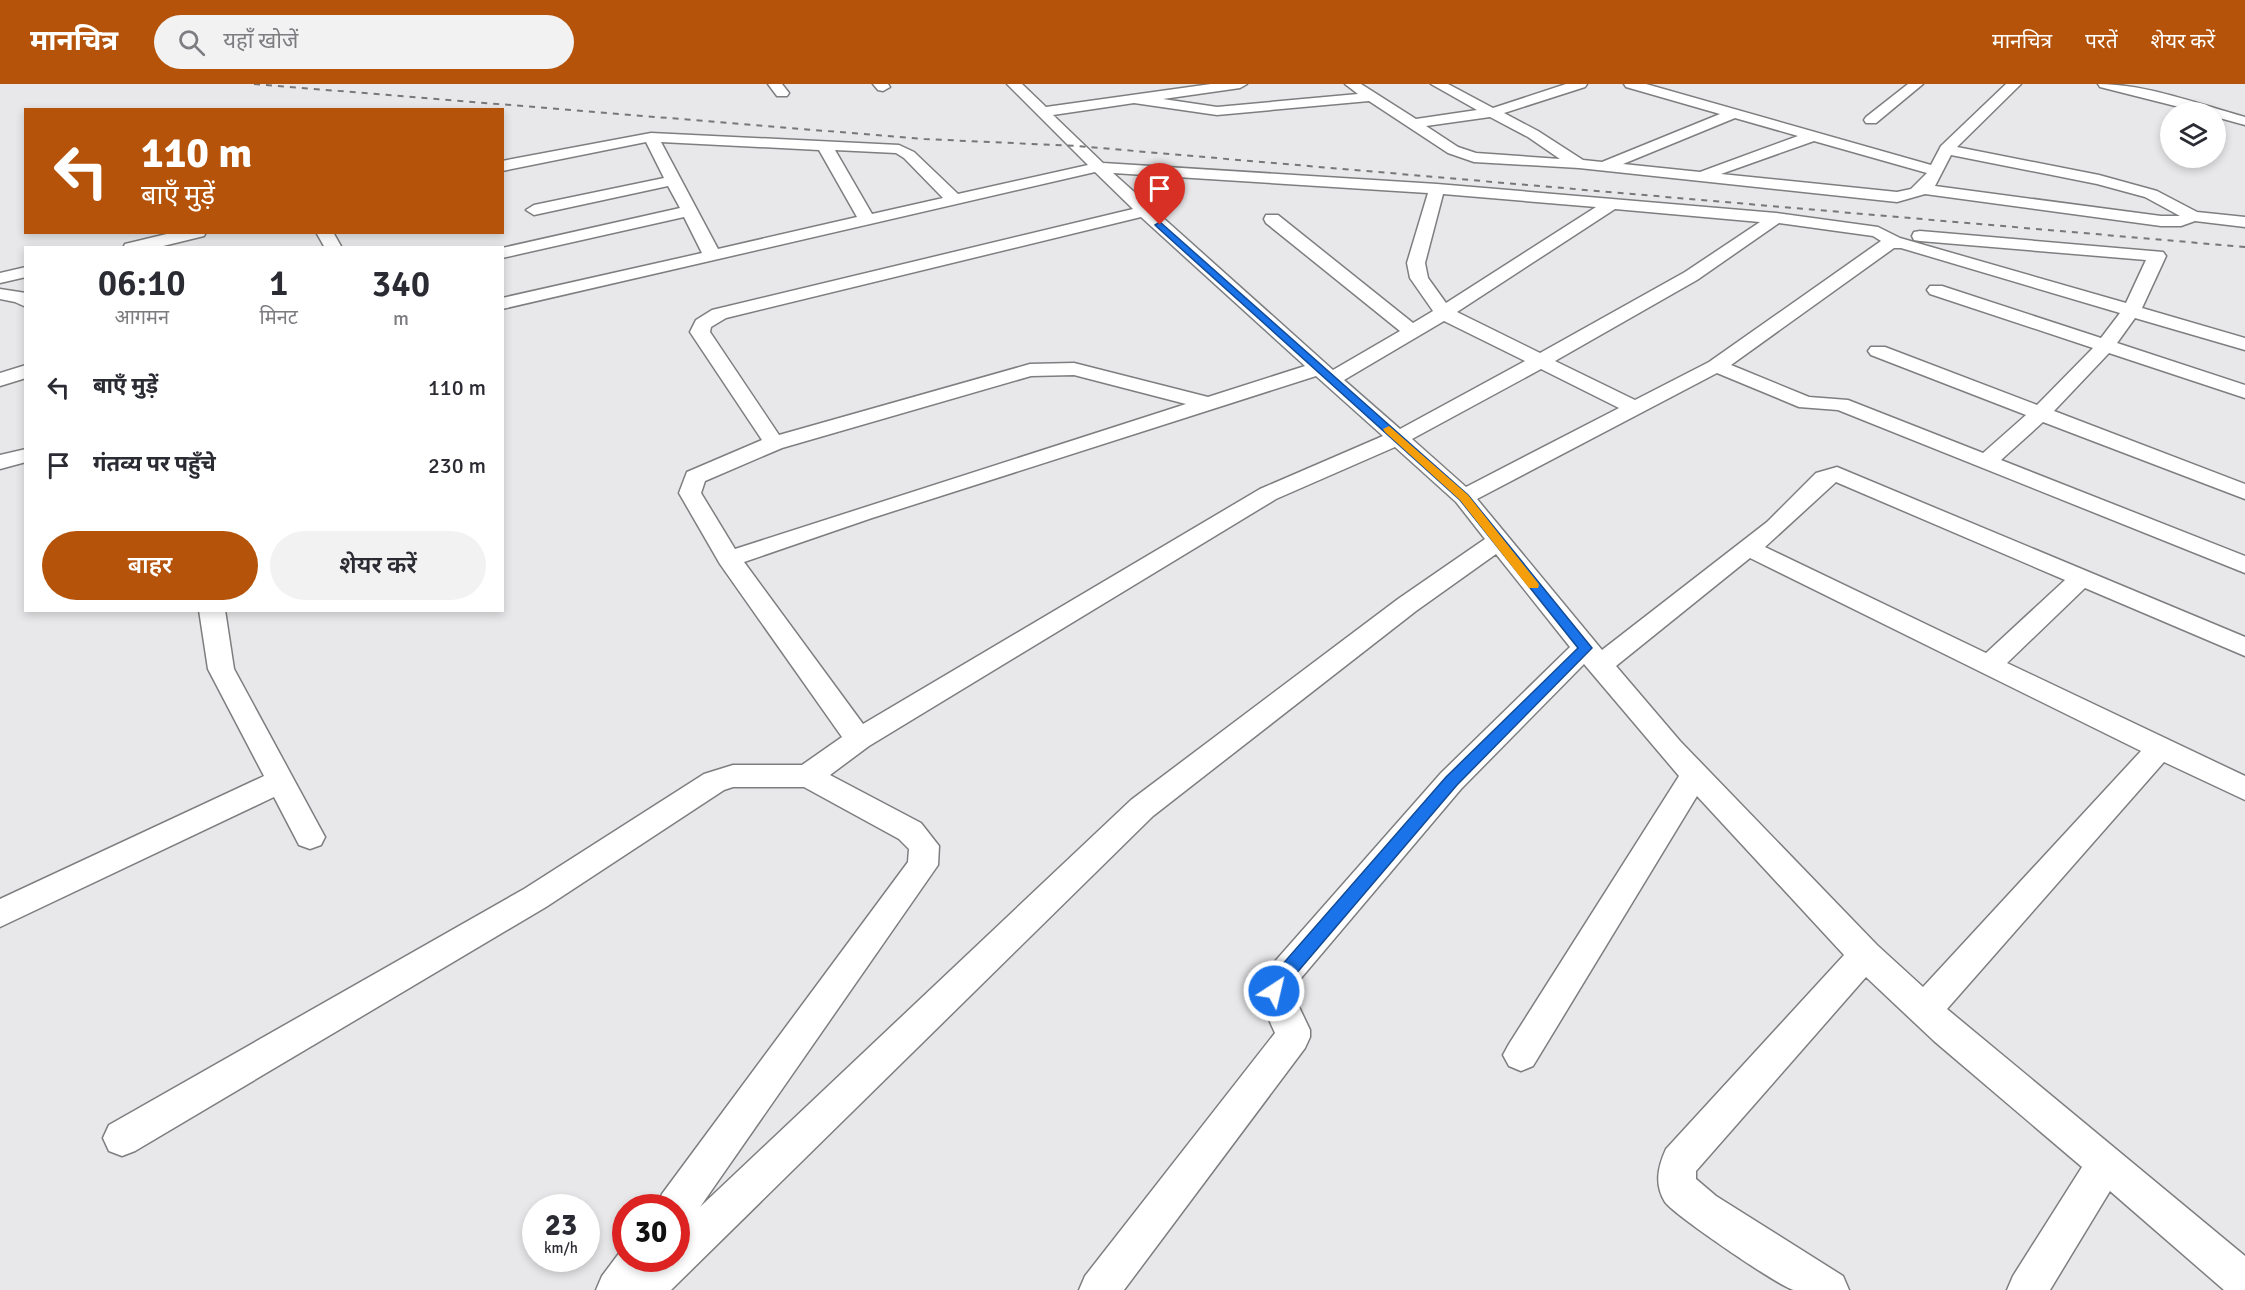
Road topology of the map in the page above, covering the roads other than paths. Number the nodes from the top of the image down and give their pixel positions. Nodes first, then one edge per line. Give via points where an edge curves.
1 (1015, 84) edge
2 (1240, 84) edge
3 (1352, 84) edge
4 (1580, 84) edge
5 (1631, 84) edge
6 (1916, 84) edge
7 (2014, 84) edge
8 (2104, 84) edge
9 (1445, 85) edge
10 (1371, 97) junction
11 (1133, 99) junction
12 (2173, 102) edge
13 (1043, 112) junction
14 (1494, 112) junction
15 (1733, 114) junction
16 (2226, 116) edge
17 (1871, 120) dead end
18 (2245, 121) edge
19 (1412, 124) junction
20 (651, 137) junction
21 (1811, 137) junction
22 (824, 145) junction
23 (1946, 149) junction
24 (1579, 164) junction
25 (504, 166) edge
26 (1098, 167) junction
27 (1603, 167) junction
28 (1935, 171) junction
29 (1699, 177) junction
30 (675, 180) junction
31 (1437, 189) junction
32 (1925, 189) junction
33 (955, 200) junction
34 (1612, 204) junction
35 (534, 210) dead end
36 (690, 211) junction
37 (1145, 212) junction
38 (2193, 216) junction
39 (1776, 218) junction
40 (1272, 219) dead end
41 (867, 220) junction
42 (2245, 222) edge
43 (1878, 232) junction
44 (176, 235) edge
45 (1896, 243) junction
46 (138, 246) edge
47 (504, 253) edge
48 (712, 255) junction
49 (24, 272) edge
50 (0, 278) edge
51 (1936, 290) dead end
52 (0, 294) edge
53 (24, 300) edge
54 (508, 304) edge
55 (2132, 309) junction
56 (1443, 313) junction
57 (1412, 331) junction
58 (2245, 344) edge
59 (2104, 347) junction
60 (1878, 351) dead end
61 (1539, 362) junction
62 (1716, 366) junction
63 (24, 372) edge
64 (1326, 373) junction
65 (0, 380) edge
66 (2245, 392) edge
67 (1209, 403) junction
68 (1635, 408) junction
69 (2039, 414) junction
70 (1398, 438) junction
71 (774, 443) junction
72 (24, 456) edge
73 (0, 462) edge
74 (1985, 462) junction
75 (2245, 492) edge
76 (1464, 497) junction
77 (1498, 541) junction
78 (1748, 548) junction
79 (729, 559) junction
80 (2245, 565) edge
81 (2082, 577) junction
82 (216, 614) edge
83 (2245, 647) edge
84 (1592, 656) junction
85 (1989, 665) junction
86 (859, 739) junction
87 (2160, 748) junction
88 (1695, 775) junction
89 (808, 776) junction
90 (281, 781) junction
91 (2245, 789) edge
92 (310, 837) dead end
93 (0, 914) edge
94 (1865, 955) junction
95 (1924, 1010) junction
96 (1521, 1055) dead end
97 (122, 1138) dead end
98 (2106, 1163) junction
99 (686, 1194) edge
100 (690, 1244) edge
101 (629, 1272) edge
102 (661, 1272) edge
103 (2245, 1282) edge
104 (616, 1290) edge
105 (642, 1290) edge
106 (1099, 1290) edge
107 (1829, 1290) edge
108 (2027, 1290) edge

1 - 13 street
2 - 11 street
3 - 10 street
4 - 14 street
5 - 15 street
6 - 17 street
7 - 23 street
8 - 12 street
9 - 14 street
10 - 11 street via 1217,111
10 - 19 street
11 - 13 street
13 - 26 street
14 - 19 street
14 - 24 street
15 - 21 street
15 - 27 street
16 - 18 street
19 - 24 street via 1453,150 1474,157
20 - 22 street
20 - 25 street
20 - 30 street
21 - 28 street
21 - 29 street
22 - 33 street via 899,149
22 - 41 street
23 - 28 street
23 - 38 street via 2151,194
24 - 27 street
26 - 31 street
26 - 33 street
26 - 37 street
27 - 29 street
28 - 32 street
29 - 32 street via 1897,197 1914,196
30 - 35 street
30 - 36 street
31 - 34 street
31 - 56 street via 1416,263 1419,278
32 - 38 street via 2161,221 2181,221
33 - 41 street
34 - 39 street
34 - 56 street
36 - 47 street
36 - 48 street
37 - 64 street
37 - 71 street via 719,315 703,324 700,332
38 - 42 street
39 - 43 street
39 - 61 street via 1691,276
40 - 57 street
41 - 48 street
43 - 45 street
43 - 55 street via 2157,256
44 - 46 street
45 - 55 street
45 - 62 street via 1886,245
48 - 54 street
49 - 50 street
51 - 59 street
52 - 53 street
55 - 58 street
55 - 59 street
56 - 57 street
56 - 61 street
57 - 64 street
59 - 66 street
59 - 69 street
60 - 69 street
61 - 68 street
61 - 70 street
62 - 68 street
62 - 74 street via 1806,403 1841,404
63 - 65 street
64 - 67 street
64 - 70 street
67 - 71 street via 1074,369 1040,369
67 - 79 street
68 - 76 street
69 - 74 street
69 - 75 street
70 - 76 street
70 - 86 street via 1268,494
71 - 79 street via 695,477 692,483 690,493
72 - 73 street
74 - 80 street
76 - 77 street
77 - 84 street
77 - 100 street via 1407,605 1142,808
78 - 81 street via 1775,527 1824,477 1837,474
78 - 84 street
78 - 85 street
79 - 86 street
81 - 83 street
81 - 85 street
82 - 90 street via 221,669
84 - 88 street
84 - 106 street via 1451,781 1274,986 1275,998 1294,1028 1293,1037
85 - 87 street
86 - 89 street
87 - 91 street
87 - 95 street
88 - 94 street
88 - 96 street
89 - 97 street via 733,776 714,782 536,898
89 - 99 street via 910,831 924,846 923,865
90 - 92 street
90 - 93 street
94 - 95 street
94 - 107 street via 1679,1162 1676,1175 1679,1189 1702,1210
95 - 98 street
98 - 103 street
98 - 108 street
101 - 104 street
102 - 105 street

